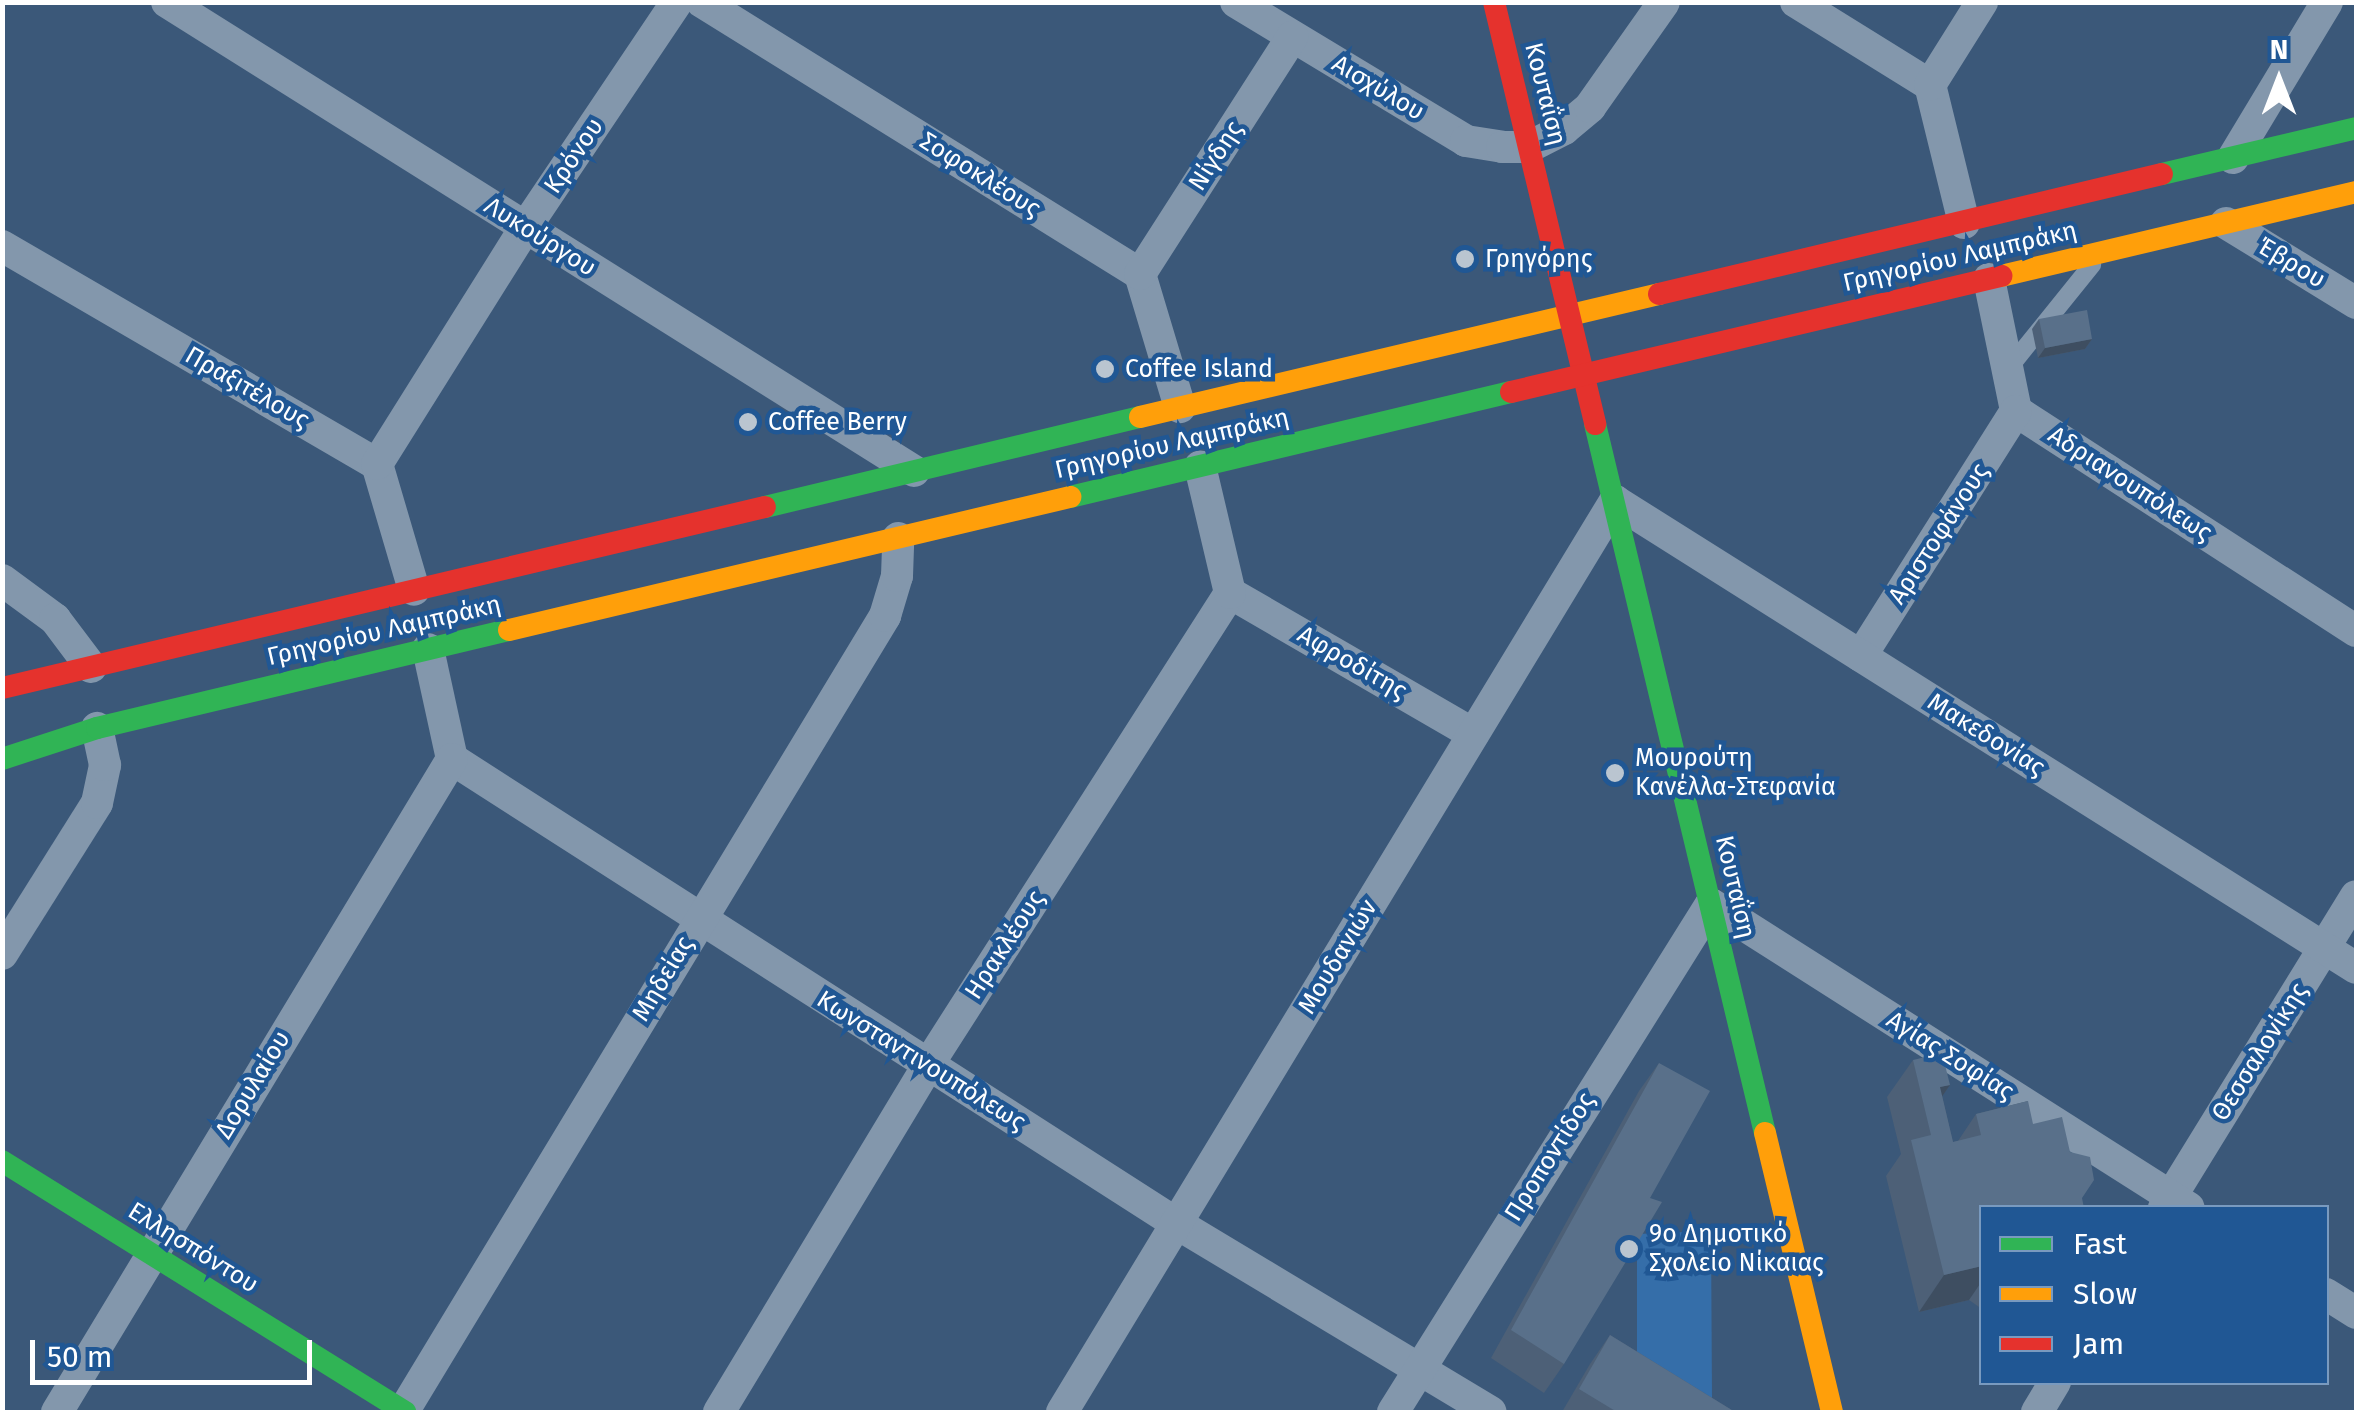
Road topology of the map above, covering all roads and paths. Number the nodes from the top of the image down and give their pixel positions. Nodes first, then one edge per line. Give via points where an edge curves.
1 (167, 2) edge
2 (677, 2) edge
3 (702, 2) edge
4 (1236, 2) edge
5 (1494, 2) edge
6 (1664, 2) edge
7 (1796, 2) edge
8 (1982, 2) edge
9 (2327, 2) edge
10 (1292, 38) junction
11 (1930, 84) junction
12 (2356, 128) edge
13 (1529, 147) junction
14 (2232, 158) junction
15 (2356, 192) edge
16 (1964, 223) junction
17 (2226, 223) junction
18 (525, 228) junction
19 (2, 246) edge
20 (2102, 252) junction
21 (1140, 274) junction
22 (1990, 279) junction
23 (2356, 303) edge
24 (1569, 315) junction
25 (2008, 370) junction
26 (1585, 375) junction
27 (1180, 408) junction
28 (2016, 411) junction
29 (377, 464) junction
30 (1200, 466) junction
31 (914, 471) junction
32 (1615, 501) junction
33 (898, 538) junction
34 (2, 580) edge
35 (414, 590) junction
36 (1230, 593) junction
37 (2356, 631) edge
38 (428, 649) junction
39 (1861, 656) junction
40 (91, 667) junction
41 (2, 688) edge
42 (97, 728) junction
43 (1473, 734) junction
44 (2, 759) edge
45 (452, 759) junction
46 (2356, 896) edge
47 (1711, 904) junction
48 (698, 919) junction
49 (2324, 948) junction
50 (2, 954) edge
51 (2356, 968) edge
52 (928, 1064) junction
53 (2, 1161) edge
54 (2175, 1204) edge
55 (1176, 1223) junction
56 (150, 1253) junction
57 (2329, 1296) edge
58 (2356, 1313) edge
59 (1419, 1369) junction
60 (2054, 1385) edge
61 (56, 1412) edge
62 (404, 1412) edge
63 (719, 1412) edge
64 (1062, 1412) edge
65 (1393, 1412) edge
66 (1491, 1412) edge
67 (1832, 1412) edge
68 (2037, 1412) edge

1 - 18 street, Λυκούργου
2 - 18 street, Κρόνου
3 - 21 street, Σοφοκλέους
4 - 10 street, Αισχύλου
5 - 13 main road, Κουταΐση
6 - 13 street via 1590,106
7 - 11 street
8 - 11 street
9 - 14 street
10 - 13 street, Αισχύλου via 1466,141
10 - 21 street, Νίγδης
11 - 16 street
12 - 14 main road, Γρηγορίου Λαμπράκη
13 - 24 main road, Κουταΐση
14 - 16 main road, Γρηγορίου Λαμπράκη
15 - 17 main road, Γρηγορίου Λαμπράκη
16 - 24 main road, Γρηγορίου Λαμπράκη
17 - 20 main road, Γρηγορίου Λαμπράκη
17 - 23 street, Έβρου
18 - 29 street, Κρόνου
18 - 31 street, Λυκούργου
19 - 29 street, Πραξιτέλους
20 - 22 main road, Γρηγορίου Λαμπράκη
20 - 25 lane
21 - 27 street
22 - 25 street
22 - 26 main road, Γρηγορίου Λαμπράκη
24 - 26 main road, Κουταΐση
24 - 27 main road, Γρηγορίου Λαμπράκη
25 - 28 street
26 - 30 main road, Γρηγορίου Λαμπράκη
26 - 32 main road, Κουταΐση
27 - 31 main road, Γρηγορίου Λαμπράκη
28 - 37 street, Αδριανουπόλεως
28 - 39 street, Αριστοφάνους
29 - 35 street
30 - 33 main road, Γρηγορίου Λαμπράκη
30 - 36 street
31 - 35 main road, Γρηγορίου Λαμπράκη
32 - 39 street, Μακεδονίας
32 - 43 street, Μουδανιών
32 - 47 main road, Κουταΐση
33 - 38 main road, Γρηγορίου Λαμπράκη
33 - 48 street, Μηδείας via 898,576 886,616
34 - 40 street via 55,619
35 - 40 main road, Γρηγορίου Λαμπράκη
36 - 43 street, Αφροδίτης
36 - 52 street, Ηρακλέους
38 - 42 main road, Γρηγορίου Λαμπράκη
38 - 45 street
39 - 49 street, Μακεδονίας
40 - 41 main road, Γρηγορίου Λαμπράκη
42 - 44 main road, Γρηγορίου Λαμπράκη
42 - 50 street via 105,765 97,803
43 - 55 street, Μουδανιών
45 - 48 street, Κωνσταντινουπόλεως
45 - 56 street, Δορυλαίου
46 - 49 street, Θεσσαλονίκης
47 - 54 street, Αγίας Σοφίας
47 - 59 street, Προποντίδος
47 - 67 main road, Κουταΐση
48 - 52 street, Κωνσταντινουπόλεως
48 - 62 street, Μηδείας
49 - 51 street, Μακεδονίας
49 - 54 street, Θεσσαλονίκης
52 - 55 street, Κωνσταντινουπόλεως
52 - 63 street, Ηρακλέους
53 - 56 main road, Ελλησπόντου
55 - 59 street, Κωνσταντινουπόλεως
55 - 64 street, Μουδανιών
56 - 61 street, Δορυλαίου
56 - 62 main road, Ελλησπόντου
57 - 58 street
59 - 65 street, Προποντίδος
59 - 66 street, Κωνσταντινουπόλεως
60 - 68 street

